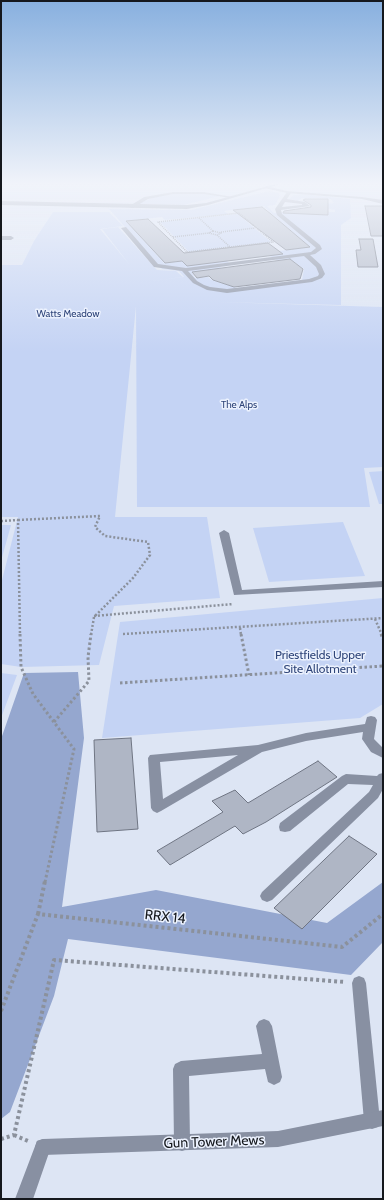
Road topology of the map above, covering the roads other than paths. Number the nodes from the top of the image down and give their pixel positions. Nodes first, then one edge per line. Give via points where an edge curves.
1 (134, 240) edge
2 (311, 240) edge
3 (306, 255) junction
4 (183, 269) junction
5 (224, 533) dead end
6 (383, 584) edge
7 (258, 749) junction
8 (383, 754) edge
9 (382, 779) edge
10 (285, 827) dead end
11 (267, 896) dead end
12 (359, 984) road end
13 (264, 1026) dead end
14 (271, 1061) junction
15 (274, 1077) dead end
16 (377, 1120) edge
17 (182, 1143) junction
18 (24, 1199) edge

1 - 4 street via 156,266
2 - 3 street via 320,247 315,253
3 - 4 street
3 - 4 street via 319,266 322,274 320,277 310,281 227,291 202,286
5 - 6 street via 238,593
7 - 7 street via 197,784 157,808 154,758
7 - 8 street via 370,724 368,739 375,749
9 - 10 street via 346,779
9 - 11 street via 374,795
12 - 16 street
13 - 14 street
14 - 15 street
14 - 17 street via 181,1069
16 - 17 street, Gun Tower Mews via 278,1140
17 - 18 street, Gun Tower Mews via 43,1147

